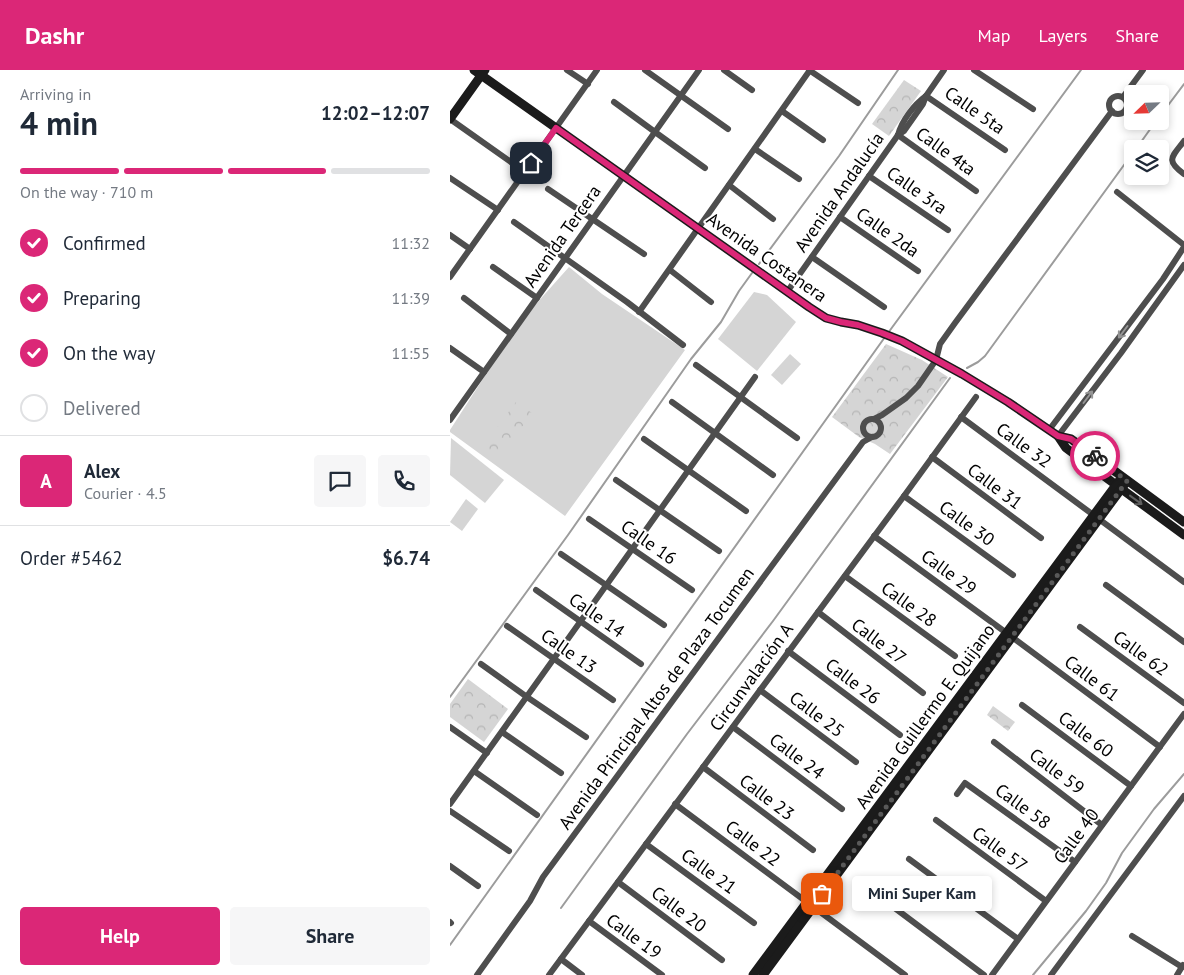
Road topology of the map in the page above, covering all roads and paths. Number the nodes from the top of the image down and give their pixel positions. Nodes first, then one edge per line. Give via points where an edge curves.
1 (567, 70) edge
2 (598, 70) edge
3 (645, 70) edge
4 (699, 70) edge
5 (724, 70) edge
6 (810, 70) edge
7 (944, 70) edge
8 (974, 70) edge
9 (1143, 70) edge
10 (480, 72) edge
11 (588, 84) junction
12 (752, 90) dead end
13 (681, 96) junction
14 (926, 96) junction
15 (1123, 97) junction
16 (614, 102) dead end
17 (858, 103) dead end
18 (1032, 109) dead end
19 (782, 110) junction
20 (1112, 111) junction
21 (450, 119) edge
22 (556, 128) junction
23 (728, 129) dead end
24 (655, 132) junction
25 (898, 135) junction
26 (823, 140) dead end
27 (1184, 141) edge
28 (755, 149) junction
29 (1005, 150) dead end
30 (705, 168) dead end
31 (525, 172) junction
32 (1184, 174) edge
33 (624, 176) junction
34 (869, 176) junction
35 (450, 178) edge
36 (799, 179) dead end
37 (729, 185) junction
38 (548, 190) dead end
39 (976, 191) dead end
40 (1117, 192) dead end
41 (498, 210) junction
42 (840, 217) junction
43 (593, 219) junction
44 (774, 219) dead end
45 (514, 222) dead end
46 (699, 228) junction
47 (948, 230) dead end
48 (450, 235) edge
49 (1184, 246) edge
50 (470, 249) junction
51 (644, 254) dead end
52 (812, 257) junction
53 (565, 258) junction
54 (1184, 265) edge
55 (493, 268) dead end
56 (670, 270) junction
57 (1184, 270) edge
58 (918, 271) dead end
59 (450, 277) edge
60 (1175, 277) junction
61 (787, 292) junction
62 (464, 298) dead end
63 (537, 298) junction
64 (711, 302) dead end
65 (884, 307) dead end
66 (1142, 308) junction
67 (639, 312) junction
68 (1150, 314) junction
69 (512, 334) junction
70 (683, 345) dead end
71 (450, 348) edge
72 (936, 360) junction
73 (696, 365) dead end
74 (484, 372) junction
75 (755, 377) dead end
76 (976, 396) dead end
77 (741, 397) junction
78 (672, 402) dead end
79 (961, 417) junction
80 (450, 420) edge
81 (877, 421) junction
82 (1049, 430) junction
83 (715, 432) junction
84 (864, 432) junction
85 (1058, 436) junction
86 (872, 437) junction
87 (798, 438) dead end
88 (644, 439) dead end
89 (863, 442) junction
90 (932, 457) junction
91 (688, 470) junction
92 (773, 475) dead end
93 (1125, 479) junction
94 (616, 480) dead end
95 (1118, 487) junction
96 (904, 496) junction
97 (660, 510) junction
98 (746, 511) dead end
99 (1097, 517) junction
100 (589, 518) dead end
101 (1184, 522) edge
102 (1184, 535) edge
103 (874, 536) junction
104 (1041, 538) dead end
105 (632, 549) junction
106 (719, 551) dead end
107 (561, 554) dead end
108 (1013, 575) dead end
109 (845, 576) junction
110 (1184, 582) edge
111 (606, 586) junction
112 (1106, 586) dead end
113 (536, 590) dead end
114 (692, 590) dead end
115 (818, 612) junction
116 (580, 622) junction
117 (664, 625) dead end
118 (507, 626) dead end
119 (1080, 627) dead end
120 (1010, 635) junction
121 (1184, 642) edge
122 (788, 651) junction
123 (955, 656) dead end
124 (554, 659) junction
125 (481, 664) dead end
126 (640, 664) dead end
127 (760, 690) junction
128 (923, 693) dead end
129 (527, 698) junction
130 (613, 700) dead end
131 (1184, 703) edge
132 (1022, 705) dead end
133 (1184, 714) edge
134 (450, 727) edge
135 (733, 727) junction
136 (502, 732) junction
137 (900, 735) dead end
138 (586, 738) dead end
139 (994, 742) dead end
140 (1160, 747) junction
141 (487, 753) junction
142 (856, 762) dead end
143 (703, 768) junction
144 (474, 771) junction
145 (561, 773) dead end
146 (1131, 786) junction
147 (957, 794) dead end
148 (1184, 796) edge
149 (450, 804) edge
150 (675, 804) junction
151 (842, 809) dead end
152 (450, 811) edge
153 (536, 815) dead end
154 (936, 820) dead end
155 (1102, 825) junction
156 (646, 844) junction
157 (813, 850) dead end
158 (509, 851) dead end
159 (909, 859) dead end
160 (1075, 862) junction
161 (450, 866) edge
162 (618, 882) junction
163 (478, 886) dead end
164 (880, 897) dead end
165 (1046, 902) junction
166 (810, 904) junction
167 (589, 921) junction
168 (754, 923) dead end
169 (1132, 936) dead end
170 (1018, 940) junction
171 (561, 959) junction
172 (722, 960) dead end
173 (1183, 966) edge
174 (477, 975) edge
175 (549, 975) edge
176 (582, 975) edge
177 (662, 975) edge
178 (753, 975) edge
179 (762, 975) edge
180 (905, 975) edge
181 (984, 975) edge
182 (992, 975) edge
183 (1051, 975) edge
184 (1177, 975) edge

1 - 11 street
2 - 11 street
3 - 13 street
4 - 13 street, Avenida Tercera
5 - 12 street
6 - 17 street
6 - 19 street
7 - 14 street, Avenida Andalucía
8 - 18 street
9 - 15 street
10 - 21 street
10 - 22 street, Avenida Costanera
11 - 22 street
13 - 23 street
13 - 24 street, Avenida Tercera
14 - 25 street, Avenida Andalucía via 900,127
14 - 29 street, Calle 5ta
15 - 20 street via 1111,99 1109,107
15 - 20 street via 1127,105 1125,110 1117,114
16 - 24 street
19 - 26 street
19 - 28 street
20 - 72 street via 940,344
21 - 31 street
22 - 31 street
22 - 33 street, Avenida Costanera
24 - 30 street
24 - 33 street, Avenida Tercera
25 - 34 street, Avenida Andalucía
25 - 39 street, Calle 4ta
27 - 32 street via 1172,162
28 - 36 street
28 - 37 street
31 - 41 street
33 - 43 street, Avenida Tercera
33 - 46 street, Avenida Costanera
34 - 42 street, Avenida Andalucía
34 - 47 street, Calle 3ra
35 - 41 street
37 - 44 street
37 - 46 street
38 - 43 street
40 - 49 street
41 - 50 street
42 - 52 street, Avenida Andalucía
42 - 58 street, Calle 2da
43 - 51 street
43 - 53 street, Avenida Tercera
45 - 53 street
46 - 56 street
46 - 61 street, Avenida Costanera
48 - 50 street
49 - 66 street
50 - 59 street
52 - 61 street, Avenida Andalucía
52 - 65 street
53 - 63 street, Avenida Tercera
53 - 67 street
54 - 60 street
55 - 63 street
56 - 64 street
56 - 67 street
57 - 60 street
60 - 68 street
61 - 72 street, Avenida Costanera via 826,318 882,333
62 - 69 street
63 - 69 street, Avenida Tercera
66 - 68 street
66 -> 82 street
67 - 70 street
85 -> 68 street
69 - 74 street, Avenida Tercera
71 - 74 street
72 - 81 street via 912,393
72 - 82 street, Avenida Costanera
73 - 77 street
74 - 80 street, Avenida Tercera
75 - 77 street
76 - 79 street, Circunvalación A
77 - 83 street
77 - 87 street
78 - 83 street
79 - 90 street, Circunvalación A
79 - 99 street, Calle 32
81 - 84 street via 871,419 866,422
81 - 86 street via 881,431
82 - 85 street, Avenida Costanera
83 - 91 street
83 - 92 street
84 - 86 street
84 - 89 street
85 - 93 street, Avenida Costanera via 1071,439
85 - 95 street, Avenida Costanera via 1066,448
86 - 89 street, Avenida Principal Altos de Plaza Tocumen
88 - 91 street
89 - 174 street, Avenida Principal Altos de Plaza Tocumen via 542,878 530,901
90 - 96 street, Circunvalación A
90 - 104 street, Calle 31
91 - 97 street
91 - 98 street
93 - 95 street, Avenida Guillermo E. Quijano
93 - 101 street, Avenida Costanera
94 - 97 street
95 - 99 street, Avenida Guillermo E. Quijano
95 -> 102 street, Avenida Costanera
96 - 103 street, Circunvalación A
96 - 108 street, Calle 30
97 - 105 street
97 - 106 street
99 - 110 street, Calle 32
99 - 120 street, Avenida Guillermo E. Quijano
100 - 105 street, Calle 16
103 - 109 street, Circunvalación A
103 - 120 street, Calle 29
105 - 111 street
105 - 114 street, Calle 16
107 - 111 street
109 - 115 street, Circunvalación A
109 - 123 street, Calle 28
111 - 116 street
111 - 117 street
112 - 121 street
113 - 116 street, Calle 14
115 - 122 street, Circunvalación A
115 - 128 street, Calle 27
116 - 124 street
116 - 126 street, Calle 14
118 - 124 street, Calle 13
119 - 131 street, Calle 62
120 - 140 street, Calle 61
120 - 166 street, Avenida Guillermo E. Quijano
122 - 127 street, Circunvalación A
122 - 137 street, Calle 26
124 - 129 street
124 - 130 street, Calle 13
125 - 129 street
127 - 135 street, Circunvalación A
127 - 142 street, Calle 25
129 - 136 street
129 - 138 street
132 - 146 street, Calle 60
133 - 140 street, Calle 40
134 - 141 street
135 - 143 street, Circunvalación A
135 - 151 street, Calle 24
136 - 141 street
136 - 145 street
139 - 155 street, Calle 59
140 - 146 street, Calle 40
141 - 144 street
143 - 150 street, Circunvalación A
143 - 157 street, Calle 23
144 - 149 street
144 - 153 street
146 - 155 street, Calle 40
147 - 160 street, Calle 58 via 965,783
148 - 183 street
150 - 156 street, Circunvalación A
150 - 166 street, Calle 22
152 - 158 street
154 - 165 street, Calle 57
155 - 160 street, Calle 40
156 - 162 street, Circunvalación A
156 - 168 street, Calle 21
159 - 170 street
160 - 165 street, Calle 40
161 - 163 street
162 - 167 street, Circunvalación A
162 - 172 street, Calle 20
164 - 181 street
165 - 170 street, Calle 40
166 - 178 street, Avenida Guillermo E. Quijano
166 - 179 street, Avenida Guillermo E. Quijano
166 - 180 street, Calle 22
167 - 171 street, Circunvalación A
167 - 177 street, Calle 19
169 - 173 street
170 - 182 street, Calle 40
171 - 175 street, Circunvalación A
171 - 176 street
173 - 184 street

